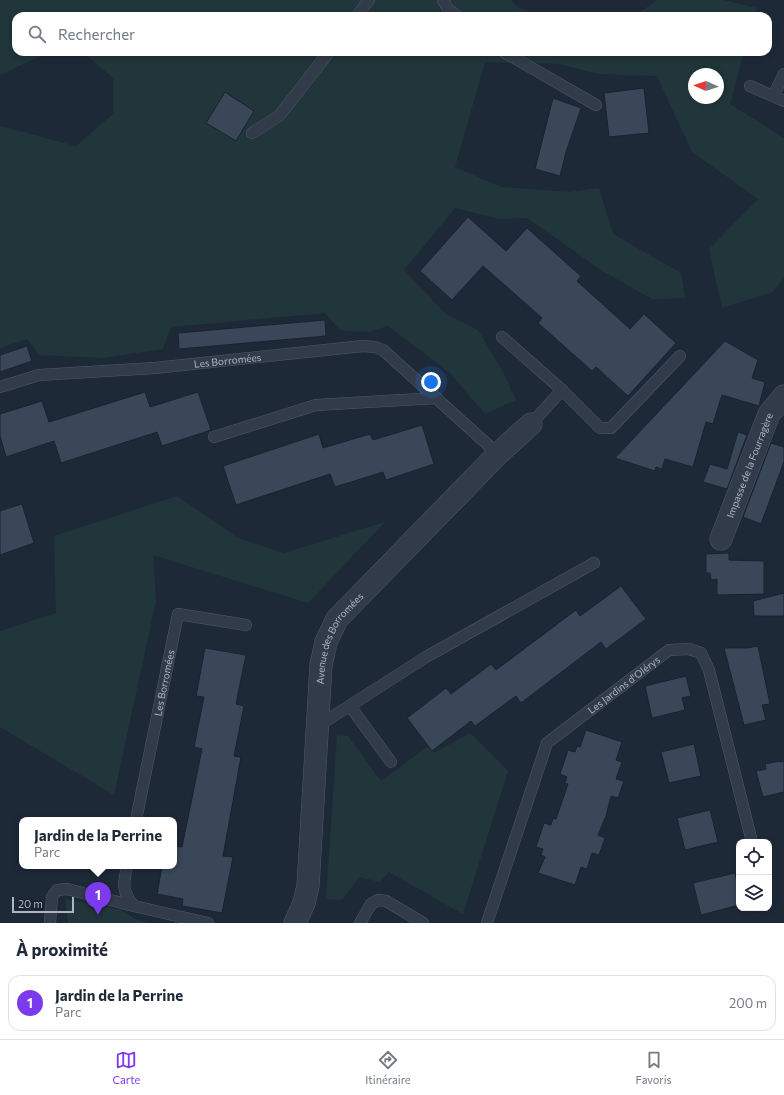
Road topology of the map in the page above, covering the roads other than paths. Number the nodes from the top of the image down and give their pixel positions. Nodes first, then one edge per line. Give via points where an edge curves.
1 (369, 0) edge
2 (443, 0) edge
3 (360, 12) edge
4 (452, 12) edge
5 (326, 56) edge
6 (511, 56) edge
7 (784, 74) edge
8 (750, 86) dead end
9 (773, 96) junction
10 (784, 101) edge
11 (596, 105) dead end
12 (252, 133) dead end
13 (502, 337) dead end
14 (680, 356) dead end
15 (0, 387) edge
16 (562, 390) junction
17 (784, 396) edge
18 (437, 398) junction
19 (531, 424) joint
20 (214, 436) dead end
21 (498, 454) junction
22 (721, 539) dead end
23 (594, 563) dead end
24 (246, 625) dead end
25 (350, 706) junction
26 (318, 726) junction
27 (391, 762) dead end
28 (137, 817) edge
29 (751, 839) edge
30 (126, 869) edge
31 (134, 906) junction
32 (50, 923) edge
33 (208, 923) edge
34 (295, 923) edge
35 (360, 923) edge
36 (423, 923) edge
37 (487, 923) edge

1 - 3 lane
2 - 4 lane
5 - 12 lane via 279,116
6 - 11 lane
7 - 9 lane
8 - 9 lane
9 - 10 lane
13 - 16 lane
14 - 16 lane via 611,428 600,428
15 - 18 lane, Les Borromées via 39,375 155,368 363,346 383,350
16 - 19 lane
17 - 22 street, Impasse de la Fourragère via 769,414
18 - 20 lane via 316,405
18 - 21 lane, Les Borromées
19 - 21 street, Avenue des Borromées
21 - 26 street, Avenue des Borromées via 337,619 326,642 321,666
23 - 25 lane via 426,657
24 - 28 lane, Les Borromées via 178,614
25 - 26 lane
25 - 27 lane
26 - 34 street, Avenue des Borromées via 308,886
29 - 37 lane, Les Jardins d'Olérys via 709,670 701,653 689,649 669,650 547,744
30 - 31 lane via 125,889
31 - 32 lane via 67,889 57,890 52,897
31 - 33 lane
35 - 36 lane via 371,904 378,900 386,901

